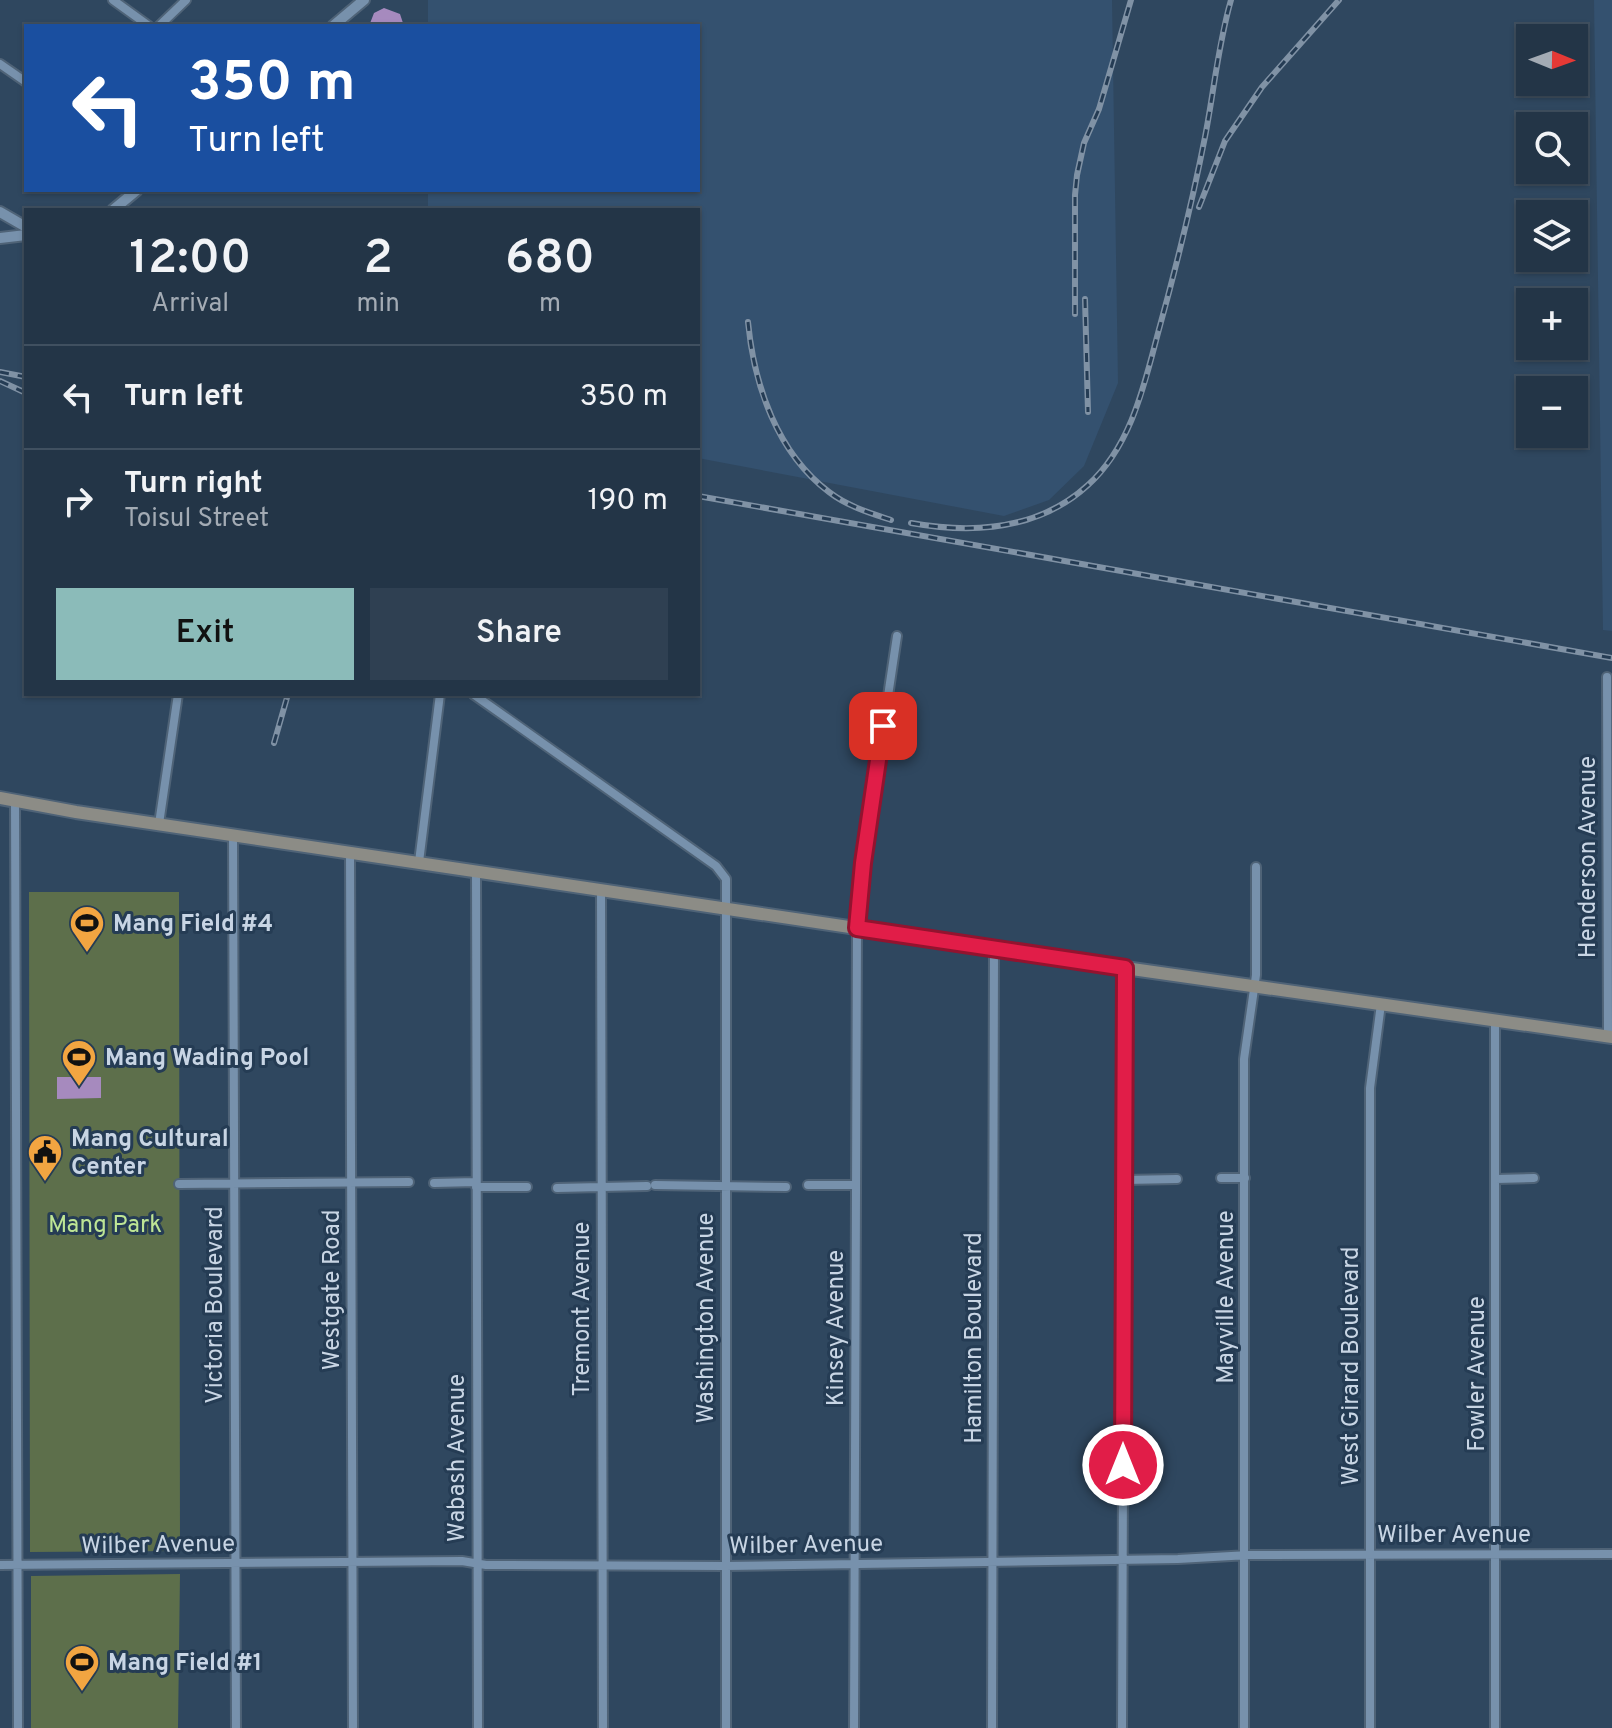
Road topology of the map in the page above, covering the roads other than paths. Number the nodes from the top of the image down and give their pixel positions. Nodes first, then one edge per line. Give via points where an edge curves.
1 (113, 0) edge
2 (186, 0) edge
3 (364, 0) edge
4 (146, 24) edge
5 (161, 24) edge
6 (335, 24) edge
7 (0, 64) edge
8 (24, 81) edge
9 (135, 192) edge
10 (115, 208) edge
11 (0, 212) edge
12 (24, 226) edge
13 (24, 235) edge
14 (0, 238) edge
15 (897, 636) dead end
16 (1607, 677) dead end
17 (178, 696) edge
18 (440, 696) edge
19 (476, 696) edge
20 (0, 798) edge
21 (15, 800) junction
22 (159, 824) junction
23 (233, 834) junction
24 (350, 852) junction
25 (419, 862) junction
26 (1256, 867) dead end
27 (476, 870) junction
28 (601, 889) junction
29 (725, 908) junction
30 (857, 928) junction
31 (994, 949) junction
32 (1125, 968) junction
33 (1254, 986) junction
34 (1381, 1004) junction
35 (1495, 1020) junction
36 (1610, 1037) edge
37 (1221, 1178) dead end
38 (1245, 1178) junction
39 (1534, 1178) dead end
40 (1177, 1179) dead end
41 (1496, 1179) junction
42 (1124, 1180) junction
43 (409, 1182) dead end
44 (350, 1183) junction
45 (434, 1183) dead end
46 (179, 1184) dead end
47 (234, 1184) junction
48 (476, 1185) junction
49 (808, 1185) dead end
50 (855, 1185) junction
51 (527, 1187) dead end
52 (601, 1187) junction
53 (725, 1187) junction
54 (786, 1187) dead end
55 (557, 1188) dead end
56 (1496, 1554) junction
57 (1612, 1554) edge
58 (1245, 1555) junction
59 (1370, 1555) junction
60 (1122, 1559) junction
61 (993, 1561) junction
62 (352, 1562) junction
63 (235, 1563) junction
64 (477, 1563) junction
65 (854, 1564) junction
66 (0, 1565) edge
67 (17, 1565) junction
68 (601, 1565) junction
69 (725, 1566) junction
70 (18, 1728) edge
71 (236, 1728) edge
72 (353, 1728) edge
73 (478, 1728) edge
74 (603, 1728) edge
75 (726, 1728) edge
76 (854, 1728) edge
77 (992, 1728) edge
78 (1122, 1728) edge
79 (1244, 1728) edge
80 (1370, 1728) edge
81 (1495, 1728) edge

1 - 4 street
2 - 5 street
3 - 6 street
7 - 8 street
9 - 10 street
11 - 12 street
13 - 14 street
15 - 30 street, Kinsey Avenue
16 - 36 street, Henderson Avenue
17 - 22 street
18 - 25 street
19 - 29 street, Washington Avenue via 716,866 726,879
20 - 21 main road
21 - 22 main road
21 - 67 street
22 - 23 main road
23 - 24 main road
23 - 47 street, Victoria Boulevard
24 - 25 main road
24 - 44 street, Westgate Road
25 - 27 main road
26 - 33 street, Mayville Avenue
27 - 28 main road
27 - 48 street, Wabash Avenue
28 - 29 main road
28 - 52 street, Tremont Avenue
29 - 30 main road
29 - 53 street, Washington Avenue
30 - 31 main road
30 - 50 street, Kinsey Avenue
31 - 32 main road
31 - 61 street, Hamilton Boulevard
32 - 33 main road
32 - 42 street
33 - 34 main road
33 - 38 street, Mayville Avenue via 1244,1059
34 - 35 main road
34 - 59 street, West Girard Boulevard via 1370,1088
35 - 36 main road
35 - 41 street, Fowler Avenue
37 - 38 street
38 - 58 street, Mayville Avenue
39 - 41 street
40 - 42 street
41 - 56 street, Fowler Avenue
42 - 60 street
43 - 44 street
44 - 47 street
44 - 62 street, Westgate Road
45 - 48 street
46 - 47 street
47 - 63 street, Victoria Boulevard
48 - 51 street
48 - 64 street, Wabash Avenue
49 - 50 street
50 - 65 street, Kinsey Avenue
52 - 53 street
52 - 55 street
52 - 68 street, Tremont Avenue
53 - 54 street
53 - 69 street, Washington Avenue
56 - 57 street, Wilber Avenue
56 - 59 street, Wilber Avenue
56 - 81 street, Fowler Avenue
58 - 59 street, Wilber Avenue
58 - 60 street, Wilber Avenue
58 - 79 street, Mayville Avenue
59 - 80 street, West Girard Boulevard
60 - 61 street, Wilber Avenue
60 - 78 street
61 - 65 street, Wilber Avenue
61 - 77 street, Hamilton Boulevard
62 - 63 street, Wilber Avenue
62 - 64 street, Wilber Avenue
62 - 72 street, Westgate Road
63 - 67 street, Wilber Avenue
63 - 71 street, Victoria Boulevard
64 - 68 street, Wilber Avenue
64 - 73 street, Wabash Avenue
65 - 69 street, Wilber Avenue
65 - 76 street, Kinsey Avenue
66 - 67 street, Wilber Avenue
67 - 70 street
68 - 69 street, Wilber Avenue
68 - 74 street, Tremont Avenue
69 - 75 street, Washington Avenue

